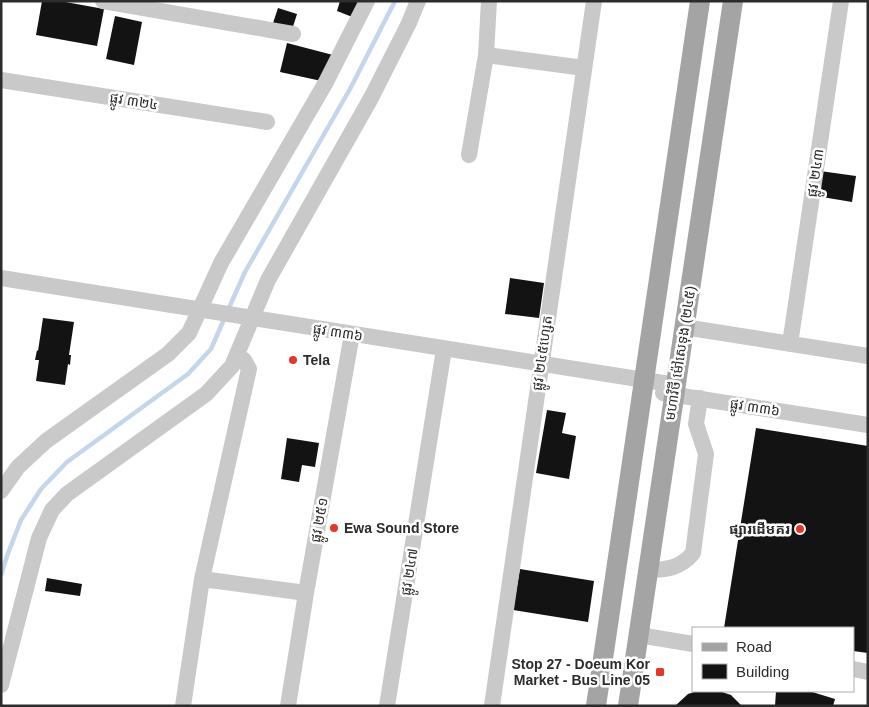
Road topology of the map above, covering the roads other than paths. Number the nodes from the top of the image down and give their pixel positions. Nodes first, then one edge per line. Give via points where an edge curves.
1 (103, 1) edge
2 (367, 1) edge
3 (418, 1) edge
4 (489, 1) edge
5 (594, 1) edge
6 (700, 1) edge
7 (733, 1) edge
8 (841, 1) edge
9 (293, 34) dead end
10 (486, 54) junction
11 (584, 68) junction
12 (1, 80) edge
13 (267, 122) dead end
14 (469, 156) dead end
15 (1, 278) edge
16 (205, 310) junction
17 (250, 318) junction
18 (684, 327) junction
19 (352, 334) junction
20 (790, 344) junction
21 (444, 349) junction
22 (237, 355) junction
23 (868, 356) edge
24 (540, 364) junction
25 (642, 384) junction
26 (675, 390) junction
27 (700, 398) junction
28 (868, 425) edge
29 (1, 491) edge
30 (648, 570) junction
31 (202, 579) junction
32 (306, 593) junction
33 (639, 635) junction
34 (692, 644) edge
35 (854, 669) edge
36 (868, 672) edge
37 (1, 685) edge
38 (183, 706) edge
39 (288, 706) edge
40 (387, 706) edge
41 (492, 706) edge
42 (596, 706) edge
43 (628, 706) edge

1 - 9 street
2 - 16 street via 326,82 221,263
3 - 17 street via 371,98 268,280
4 - 10 street
5 - 11 street, ផ្លូវ ២៤៥ហ្សេត
6 - 25 main road
7 - 18 main road, មហាវិថី ម៉ៅសេទុង (២៤៥)
8 - 20 street, ផ្លូវ ២៤៣
10 - 11 street
10 - 14 street
11 - 24 street, ផ្លូវ ២៤៥ហ្សេត
12 - 13 street, ផ្លូវ ៣២៤
15 - 16 street, ផ្លូវ ៣៣៦
16 - 17 street, ផ្លូវ ៣៣៦
16 - 29 street via 189,333 168,354 46,441 18,466
17 - 19 street, ផ្លូវ ៣៣៦
17 - 22 street
18 - 20 street
18 - 26 main road, មហាវិថី ម៉ៅសេទុង (២៤៥)
19 - 21 street, ផ្លូវ ៣៣៦
19 - 32 street, ផ្លូវ ២៥១
20 - 23 street
21 - 24 street, ផ្លូវ ៣៣៦
21 - 40 street, ផ្លូវ ២៤៧
22 - 31 street via 249,369
22 - 37 street via 232,366 206,394 68,494 52,510 39,538
24 - 25 street, ផ្លូវ ៣៣៦
24 - 41 street, ផ្លូវ ២៤៥ហ្សេត
25 - 26 street, ផ្លូវ ៣៣៦
25 - 42 main road
26 - 27 street, ផ្លូវ ៣៣៦
26 - 30 main road, មហាវិថី ម៉ៅសេទុង (២៤៥)
27 - 28 street, ផ្លូវ ៣៣៦
27 - 30 street via 696,424 706,454 693,553 667,570
30 - 33 main road, មហាវិថី ម៉ៅសេទុង (២៤៥)
31 - 32 street
31 - 38 street
32 - 39 street, ផ្លូវ ២៥១
33 - 34 street
33 - 43 main road, មហាវិថី ម៉ៅសេទុង (២៤៥)
35 - 36 street

